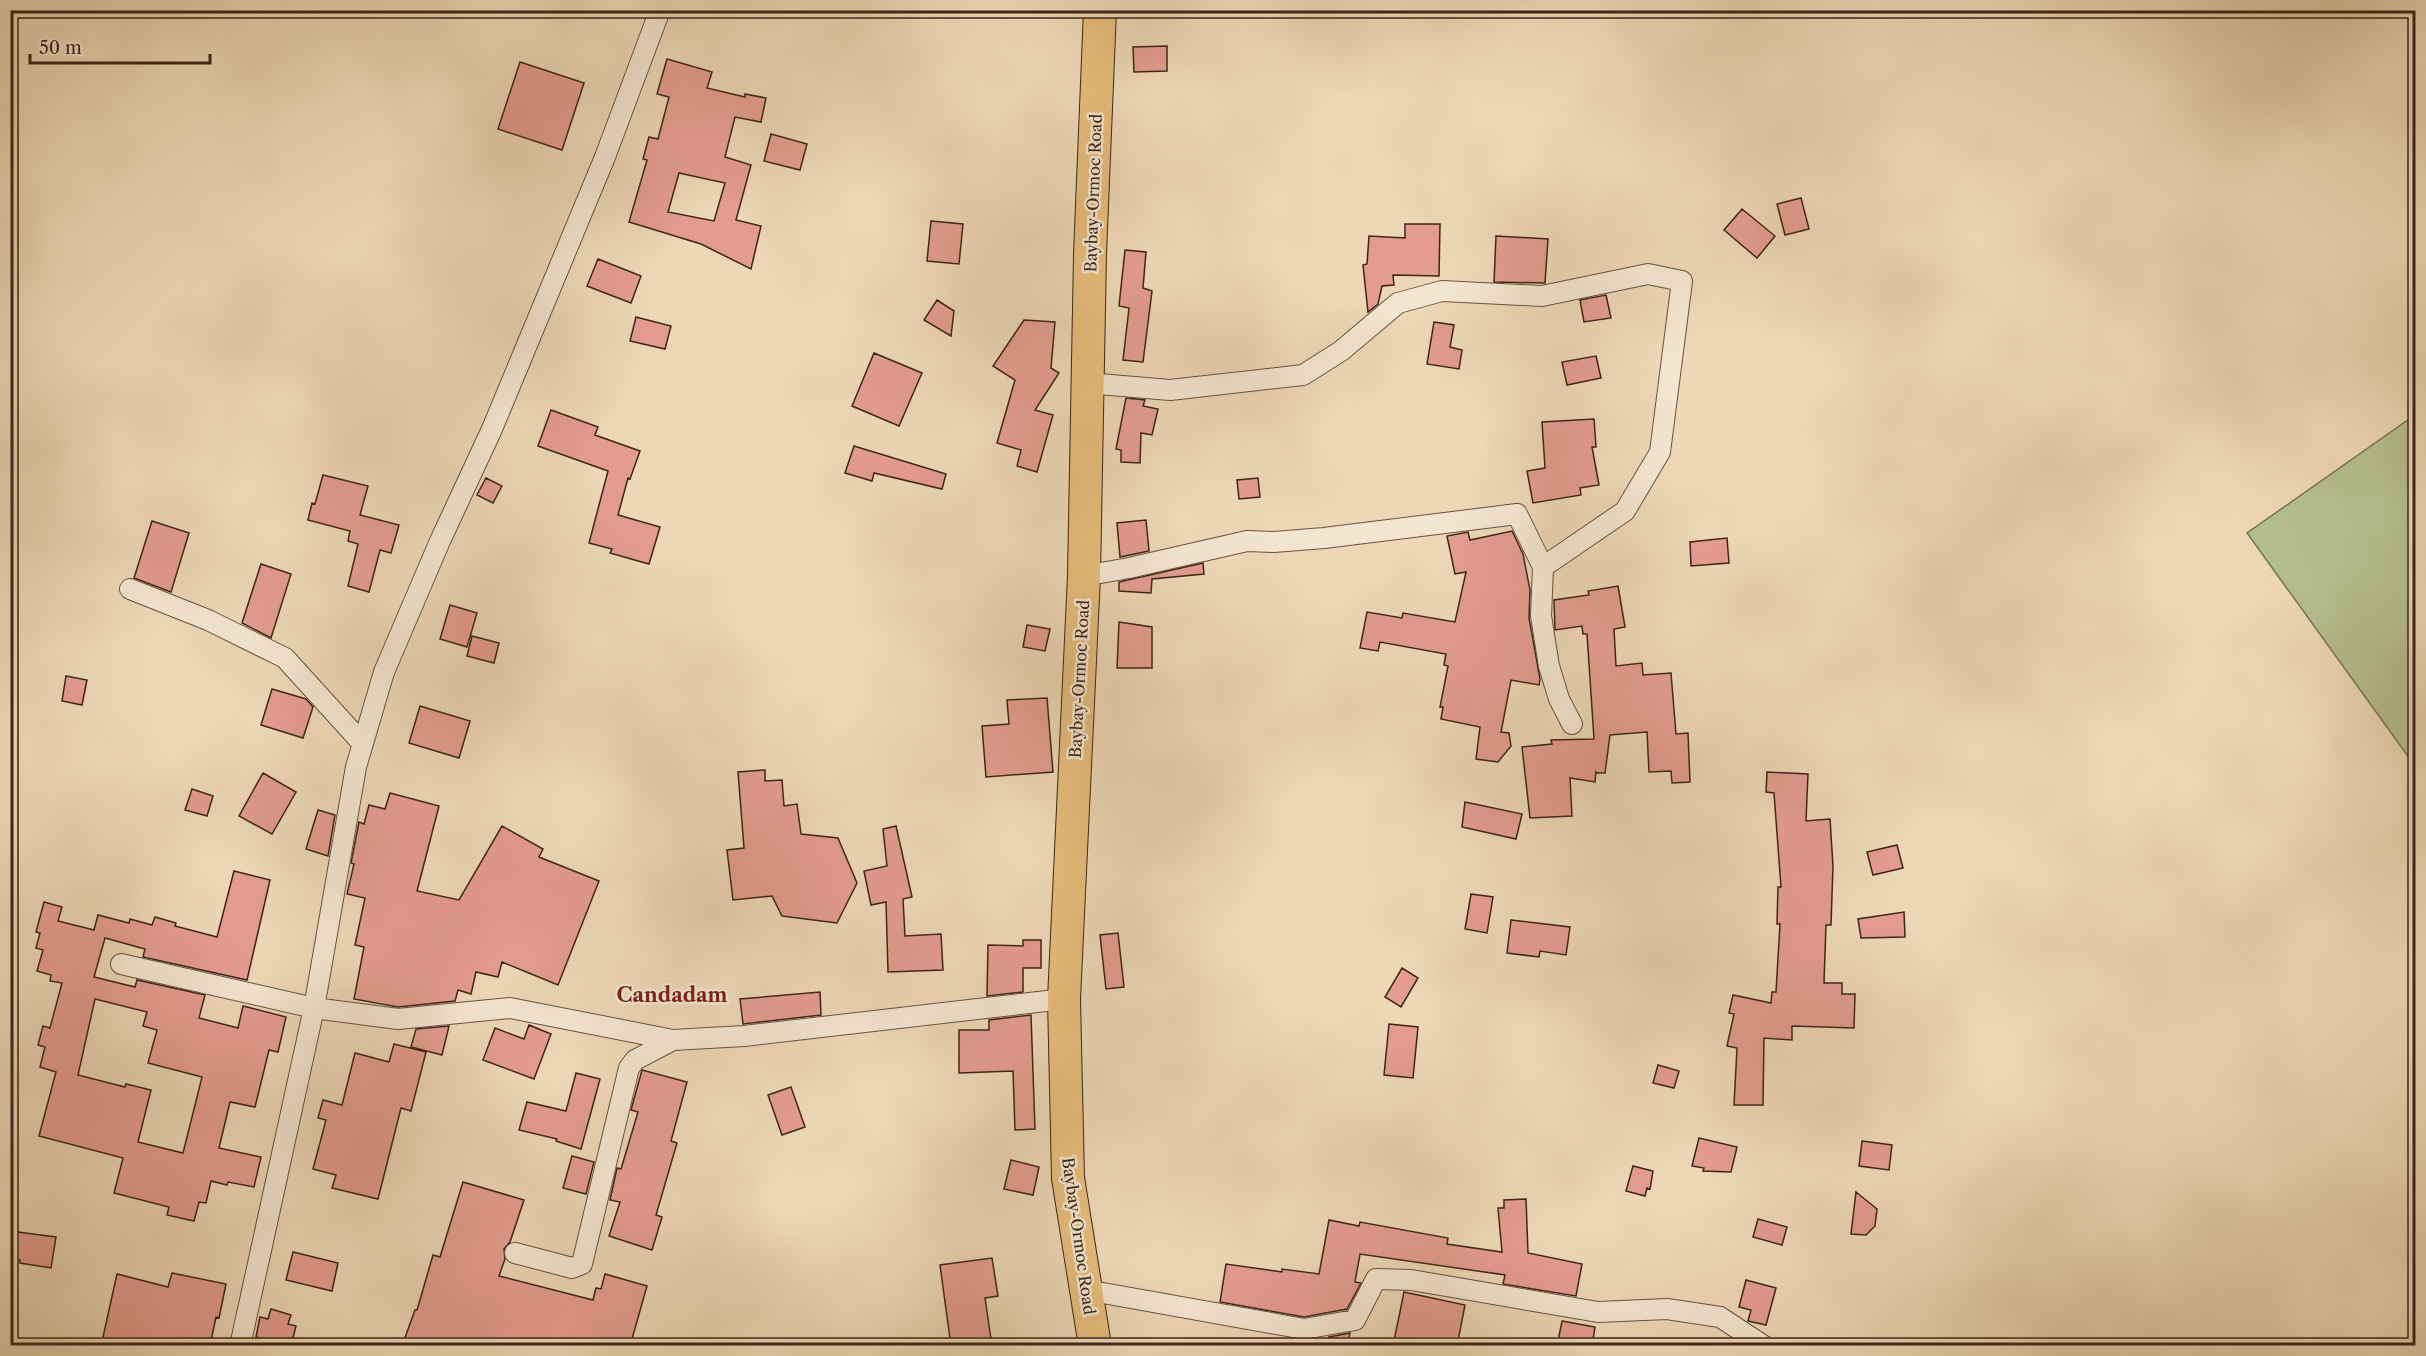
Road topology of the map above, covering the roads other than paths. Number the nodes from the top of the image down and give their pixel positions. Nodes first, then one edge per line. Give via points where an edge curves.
1 (660, 10) edge
2 (1100, 10) edge
3 (1087, 383) junction
4 (1543, 567) junction
5 (1084, 576) junction
6 (130, 589) dead end
7 (1572, 724) dead end
8 (363, 744) junction
9 (121, 964) dead end
10 (1064, 999) junction
11 (314, 1008) junction
12 (673, 1040) junction
13 (515, 1253) dead end
14 (1086, 1290) junction
15 (245, 1344) edge
16 (1095, 1346) edge
17 (1764, 1346) edge

1 - 8 street via 601,168 492,429 384,672
2 - 3 highway, Baybay-Ormoc Road
3 - 4 street via 1170,390 1303,375 1341,351 1398,303 1442,291 1542,296 1648,274 1682,280 1660,452 1625,511
3 - 5 highway, Baybay-Ormoc Road
4 - 5 street via 1517,514 1324,538 1247,541
4 - 7 street via 1541,616 1549,666
5 - 10 highway, Baybay-Ormoc Road
6 - 8 street via 208,620 285,658
8 - 11 street
9 - 11 street
10 - 12 street via 744,1036
10 - 14 highway, Baybay-Ormoc Road via 1068,1178
11 - 12 street via 398,1018 510,1008
11 - 15 street
12 - 13 street via 635,1060 629,1068 582,1264 572,1268
14 - 16 highway, Baybay-Ormoc Road
14 - 17 street via 1304,1329 1355,1320 1376,1279 1412,1280 1598,1312 1667,1310 1720,1317

